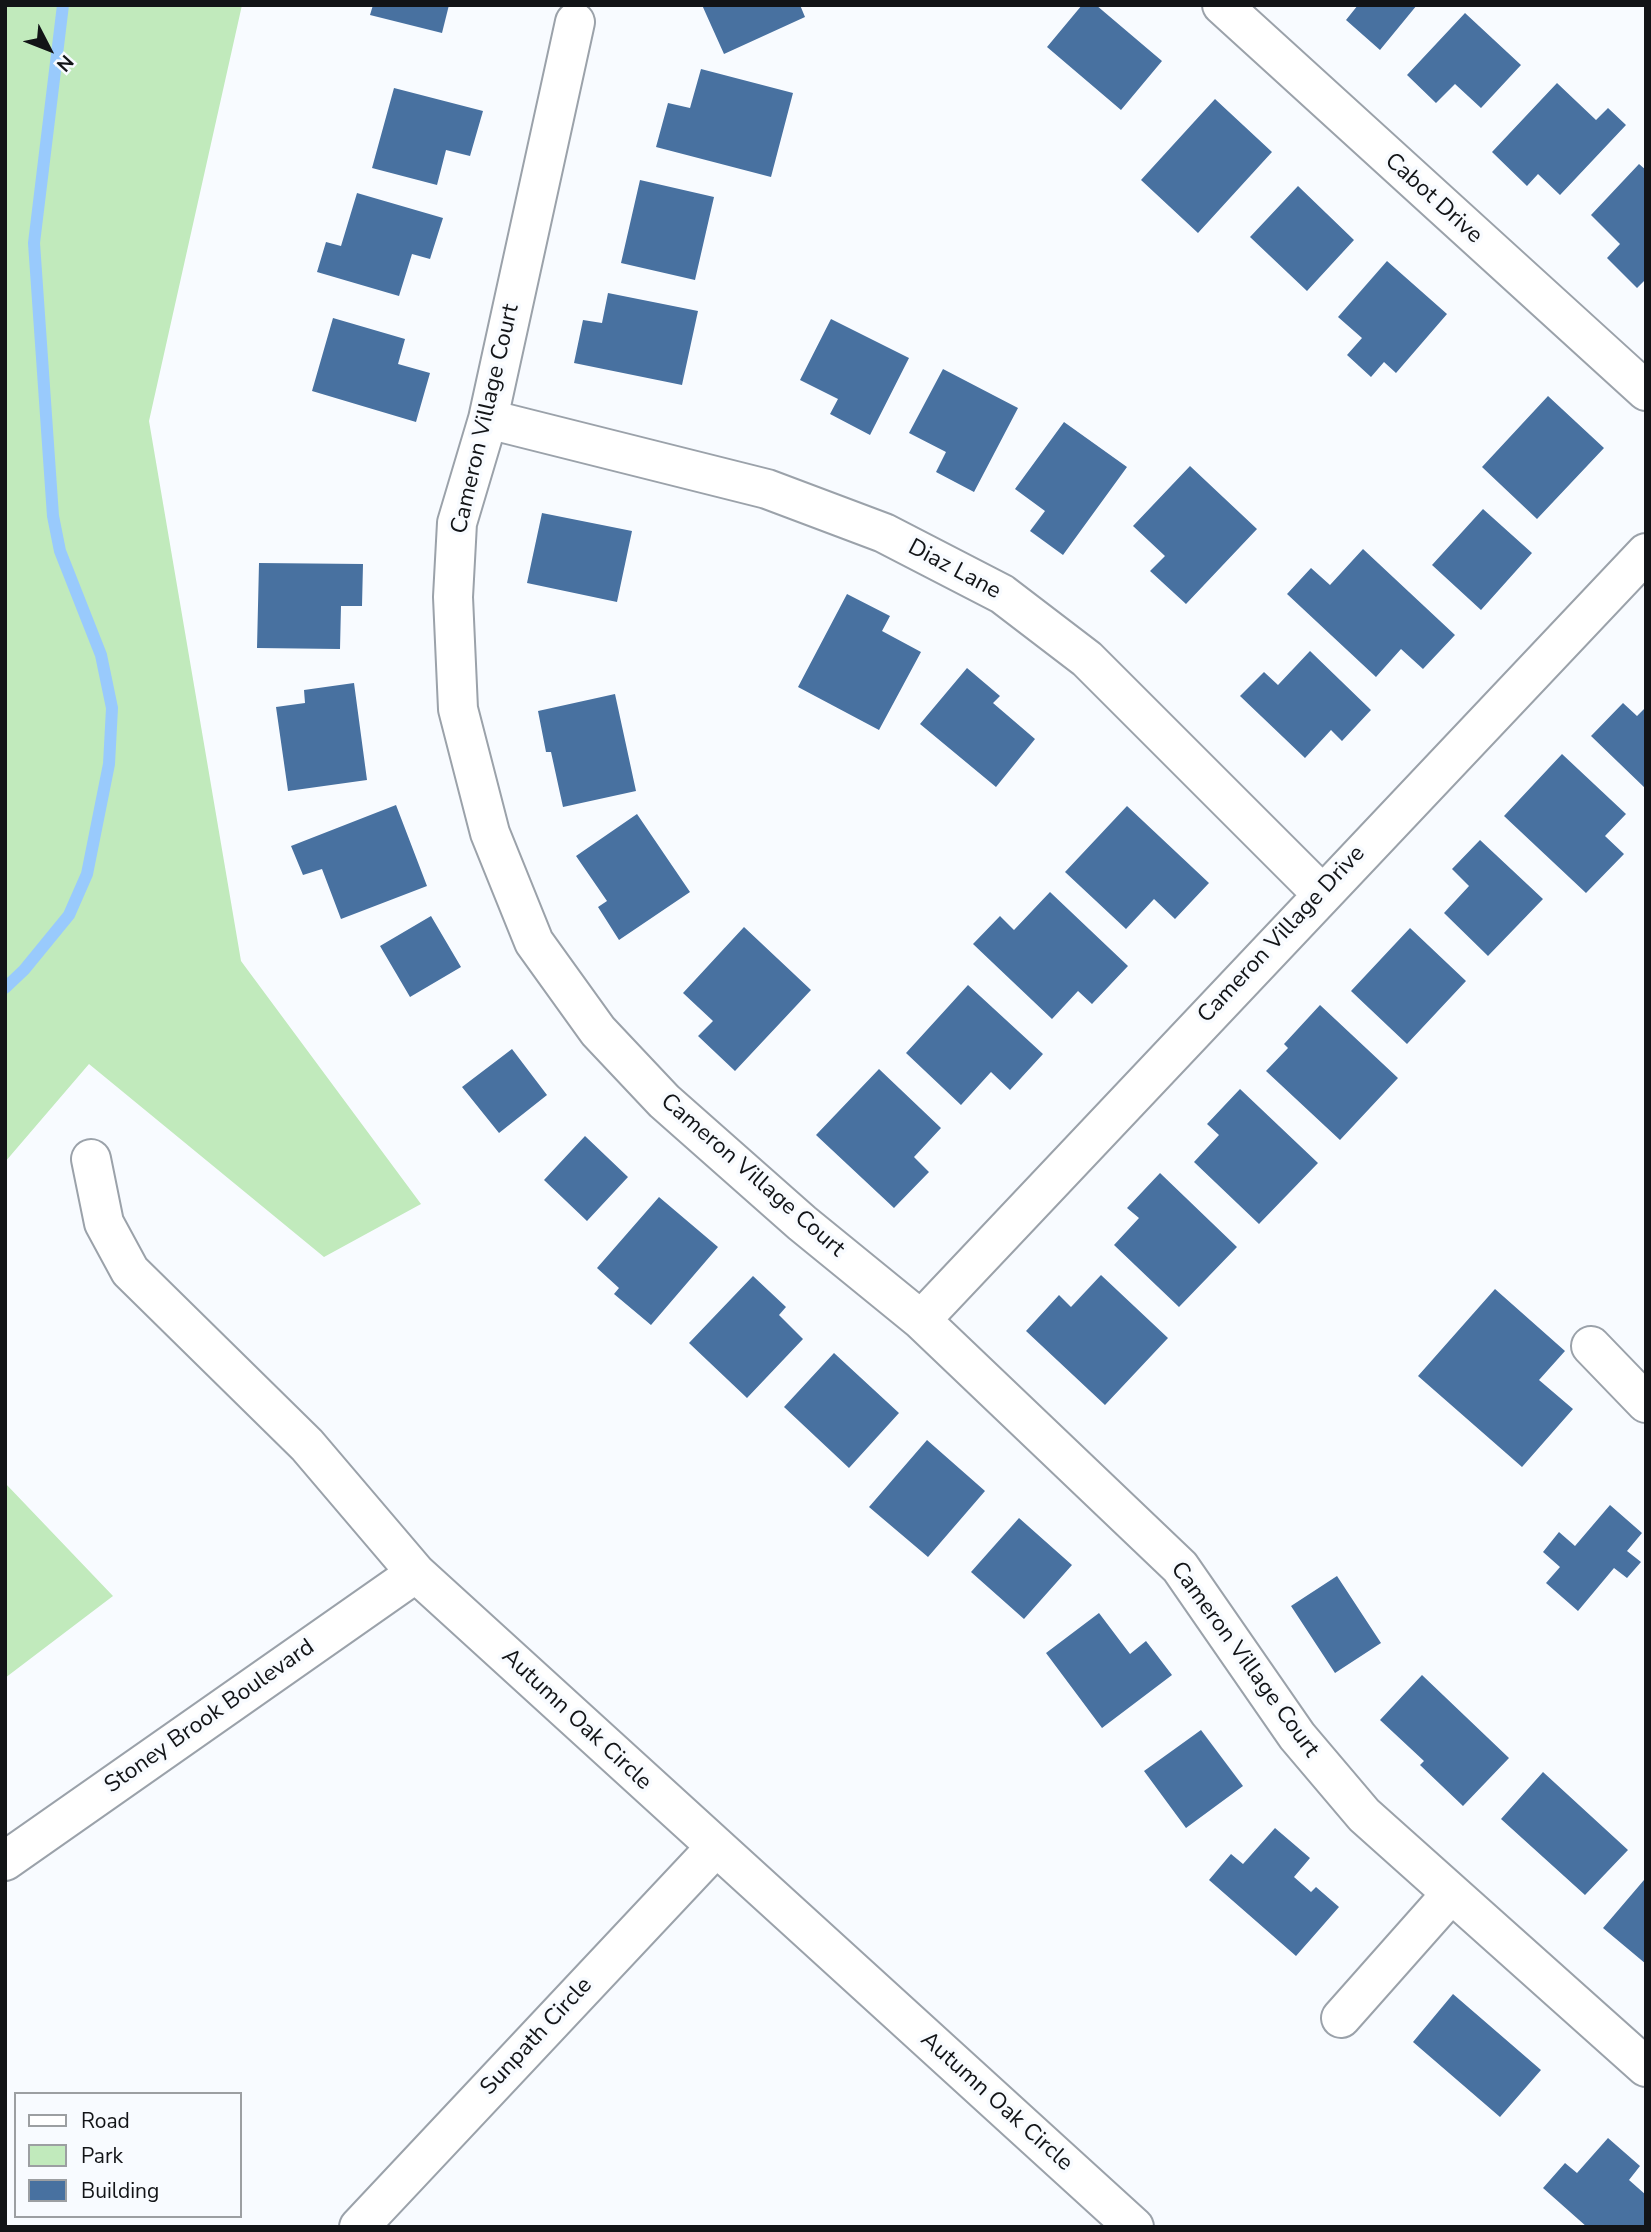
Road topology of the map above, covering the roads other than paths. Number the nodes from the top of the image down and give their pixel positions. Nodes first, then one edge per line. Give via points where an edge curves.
1 (1222, 5) edge
2 (575, 22) dead end
3 (1646, 391) edge
4 (488, 419) junction
5 (1646, 553) edge
6 (1321, 893) junction
7 (91, 1159) dead end
8 (921, 1320) junction
9 (1591, 1346) dead end
10 (1646, 1403) edge
11 (416, 1573) junction
12 (715, 1848) junction
13 (5, 1861) edge
14 (1451, 1894) junction
15 (1341, 2018) dead end
16 (1646, 2067) edge
17 (359, 2227) edge
18 (1134, 2227) edge

1 - 3 street, Cabot Drive
2 - 4 street, Cameron Village Court
4 - 6 street, Diaz Lane via 767,489 884,533 1002,594 1087,659
4 - 8 street, Cameron Village Court via 457,523 453,597 458,709 490,833 534,942 598,1031 664,1101
5 - 6 street, Cameron Village Drive
6 - 8 street, Cameron Village Drive
7 - 11 street, Autumn Oak Circle via 104,1223 130,1270 307,1445
8 - 14 street, Cameron Village Court via 1180,1567 1297,1736 1364,1815
9 - 10 street
11 - 12 street, Autumn Oak Circle
11 - 13 street, Stoney Brook Boulevard
12 - 17 street, Sunpath Circle
12 - 18 street, Autumn Oak Circle
14 - 15 street
14 - 16 street, Cameron Village Court

